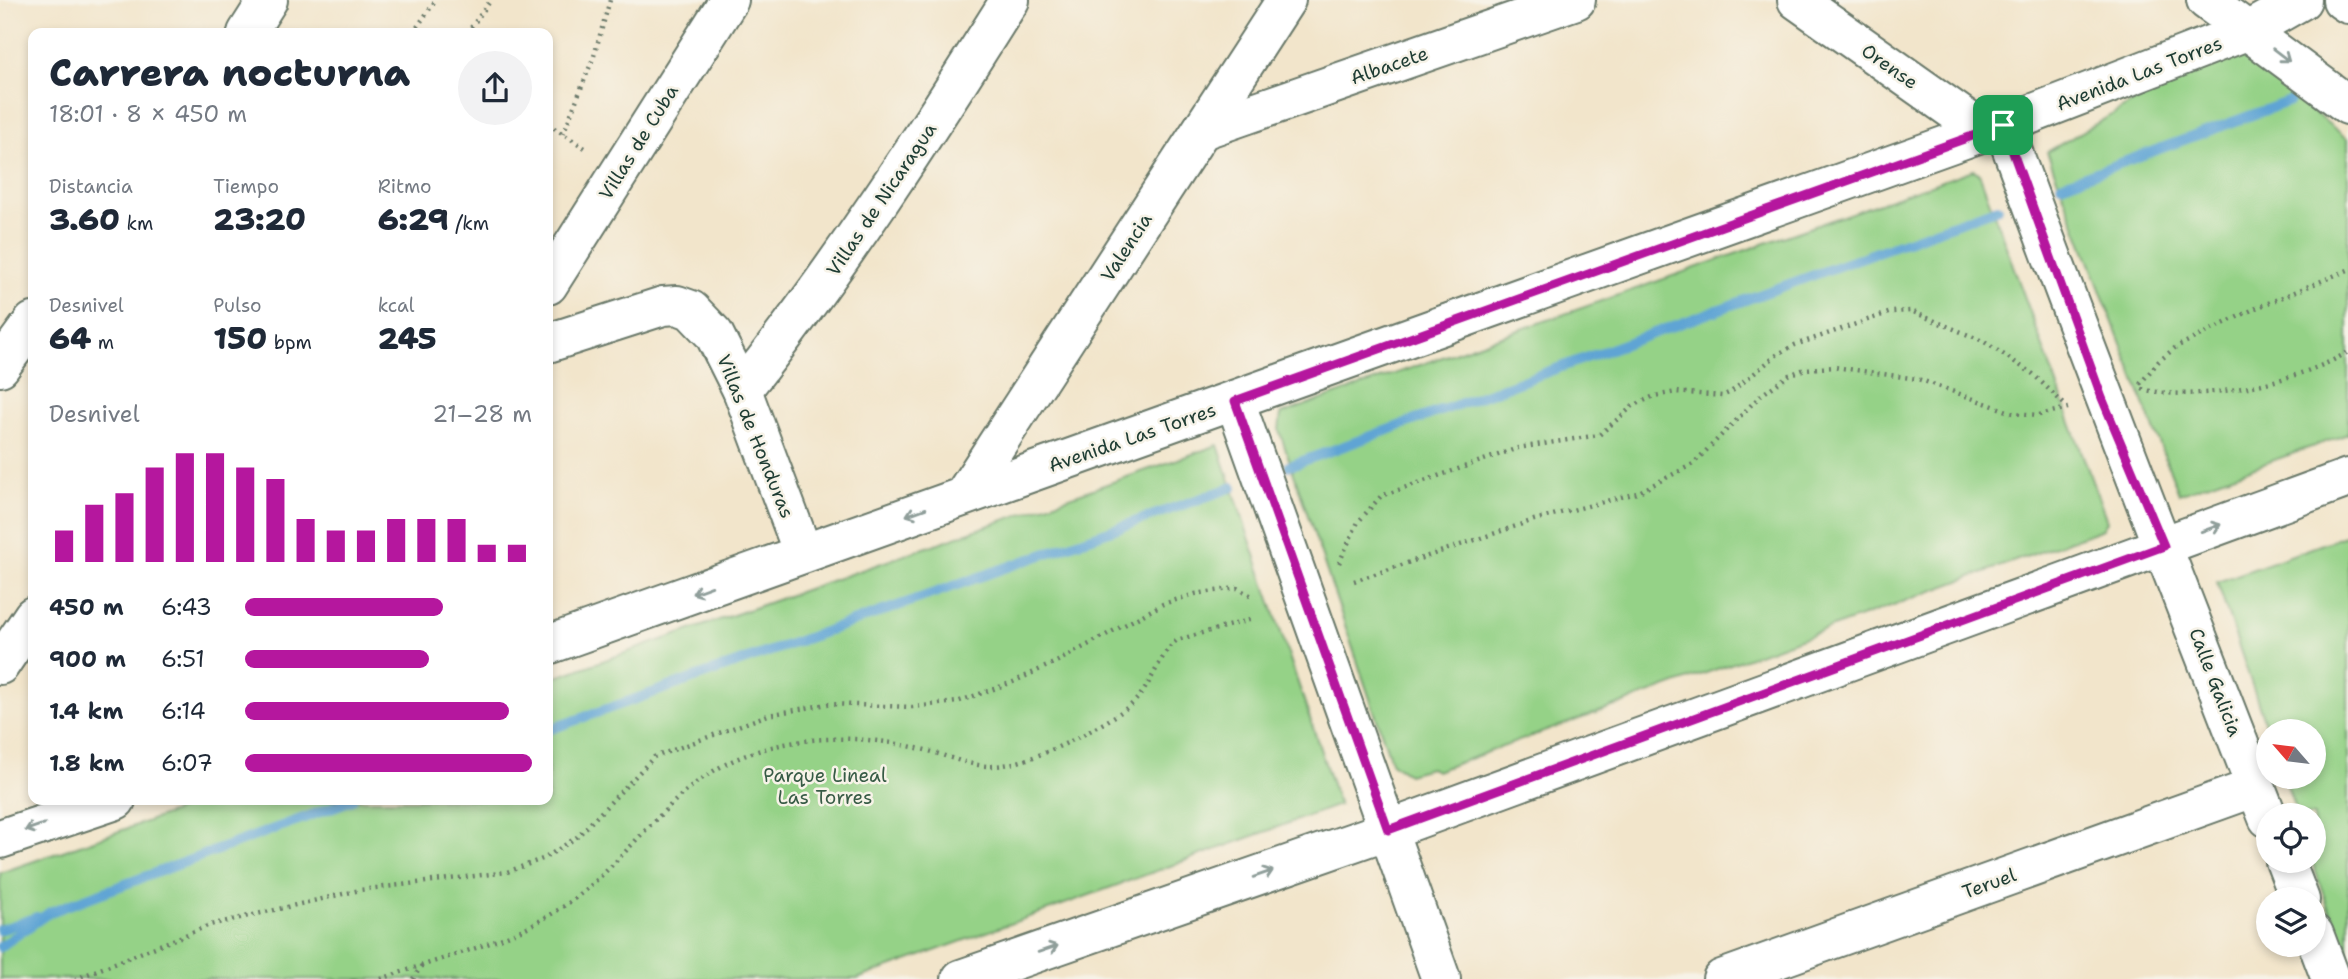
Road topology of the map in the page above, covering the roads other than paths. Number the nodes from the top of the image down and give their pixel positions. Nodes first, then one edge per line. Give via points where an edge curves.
1 (268, 0) edge
2 (729, 0) edge
3 (1010, 0) edge
4 (1286, 0) edge
5 (1576, 0) edge
6 (1797, 0) edge
7 (2206, 0) edge
8 (2302, 0) edge
9 (2342, 0) edge
10 (2348, 4) edge
11 (250, 28) edge
12 (2249, 30) junction
13 (2348, 105) edge
14 (1993, 128) junction
15 (1202, 130) junction
16 (553, 277) edge
17 (28, 329) edge
18 (553, 341) edge
19 (0, 367) edge
20 (742, 390) junction
21 (1235, 401) junction
22 (2348, 478) edge
23 (964, 495) junction
24 (2164, 546) junction
25 (803, 553) junction
26 (28, 623) edge
27 (553, 643) edge
28 (0, 665) edge
29 (2262, 803) edge
30 (101, 805) edge
31 (2256, 805) edge
32 (1388, 830) junction
33 (0, 839) edge
34 (2323, 957) edge
35 (961, 979) edge
36 (1441, 979) edge
37 (1722, 979) edge
38 (2331, 979) edge

1 - 11 street
2 - 16 street, Villas de Cuba
3 - 20 street, Villas de Nicaragua via 820,289
4 - 15 street, Valencia
5 - 15 street, Albacete
6 - 14 street, Orense
7 - 12 street
8 - 12 street, Avenida Las Torres
9 - 10 street
12 -> 13 street
12 - 14 street, Avenida Las Torres
14 - 21 street, Avenida Las Torres
14 - 24 street, Calle Galicia
15 - 23 street, Valencia
17 - 19 street
18 - 20 street, Villas de Honduras via 648,309 677,305 702,318 715,334
20 - 25 street, Villas de Honduras
21 - 23 street, Avenida Las Torres
21 - 32 street
24 -> 22 street
23 -> 25 street, Avenida Las Torres
24 - 29 street, Calle Galicia
24 - 32 street
25 -> 27 street, Avenida Las Torres
26 - 28 street
30 -> 33 street
31 - 37 street, Teruel
35 -> 32 street
32 - 36 street
34 - 38 street

